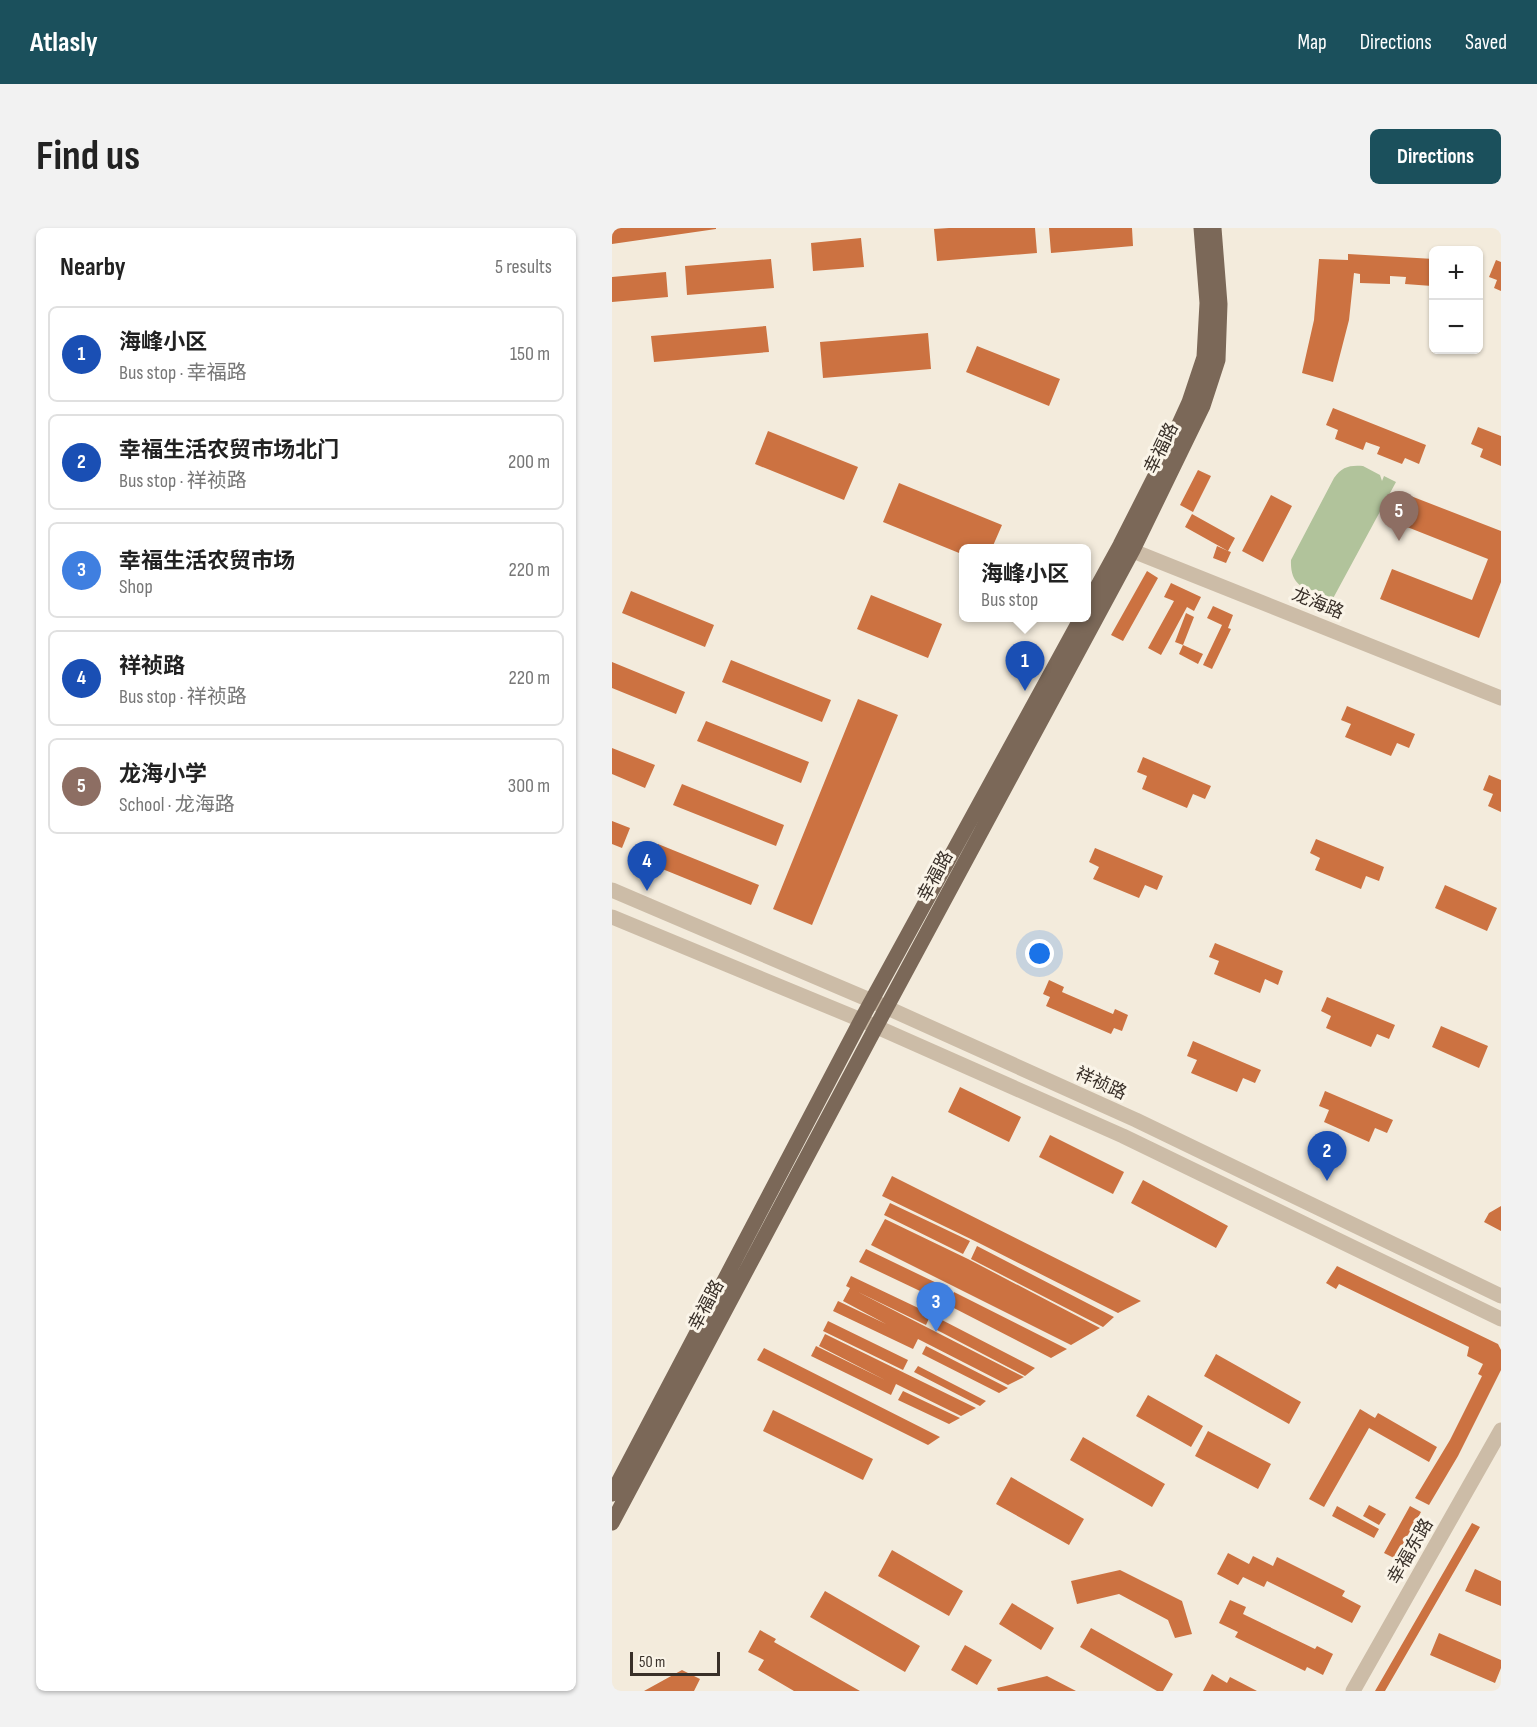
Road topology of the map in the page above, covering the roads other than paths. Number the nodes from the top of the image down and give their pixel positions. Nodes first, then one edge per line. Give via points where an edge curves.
1 (1201, 228) edge
2 (1214, 228) edge
3 (1126, 548) junction
4 (1091, 600) edge
5 (1091, 615) edge
6 (1079, 622) edge
7 (1087, 622) edge
8 (1501, 698) edge
9 (612, 890) edge
10 (612, 917) edge
11 (872, 1000) junction
12 (886, 1007) junction
13 (868, 1023) junction
14 (1501, 1296) edge
15 (1501, 1319) edge
16 (1501, 1430) edge
17 (612, 1494) edge
18 (612, 1523) edge
19 (1353, 1691) edge

1 - 3 main road, 幸福路 via 1207,303 1204,357 1189,402
2 - 3 main road, 幸福路 via 1220,304 1218,360 1203,406
3 - 4 main road, 幸福路
3 - 5 main road, 幸福路
3 - 8 street, 龙海路
6 - 11 main road, 幸福路
7 - 12 main road, 幸福路
9 - 11 street, 祥祯路
10 - 13 street
11 - 12 street, 祥祯路
11 - 13 main road, 幸福路
12 - 13 main road, 幸福路
12 - 14 street, 祥祯路 via 1136,1120
13 - 15 street via 1124,1136
13 - 17 main road, 幸福路
13 - 18 main road, 幸福路
16 - 19 street, 幸福东路

